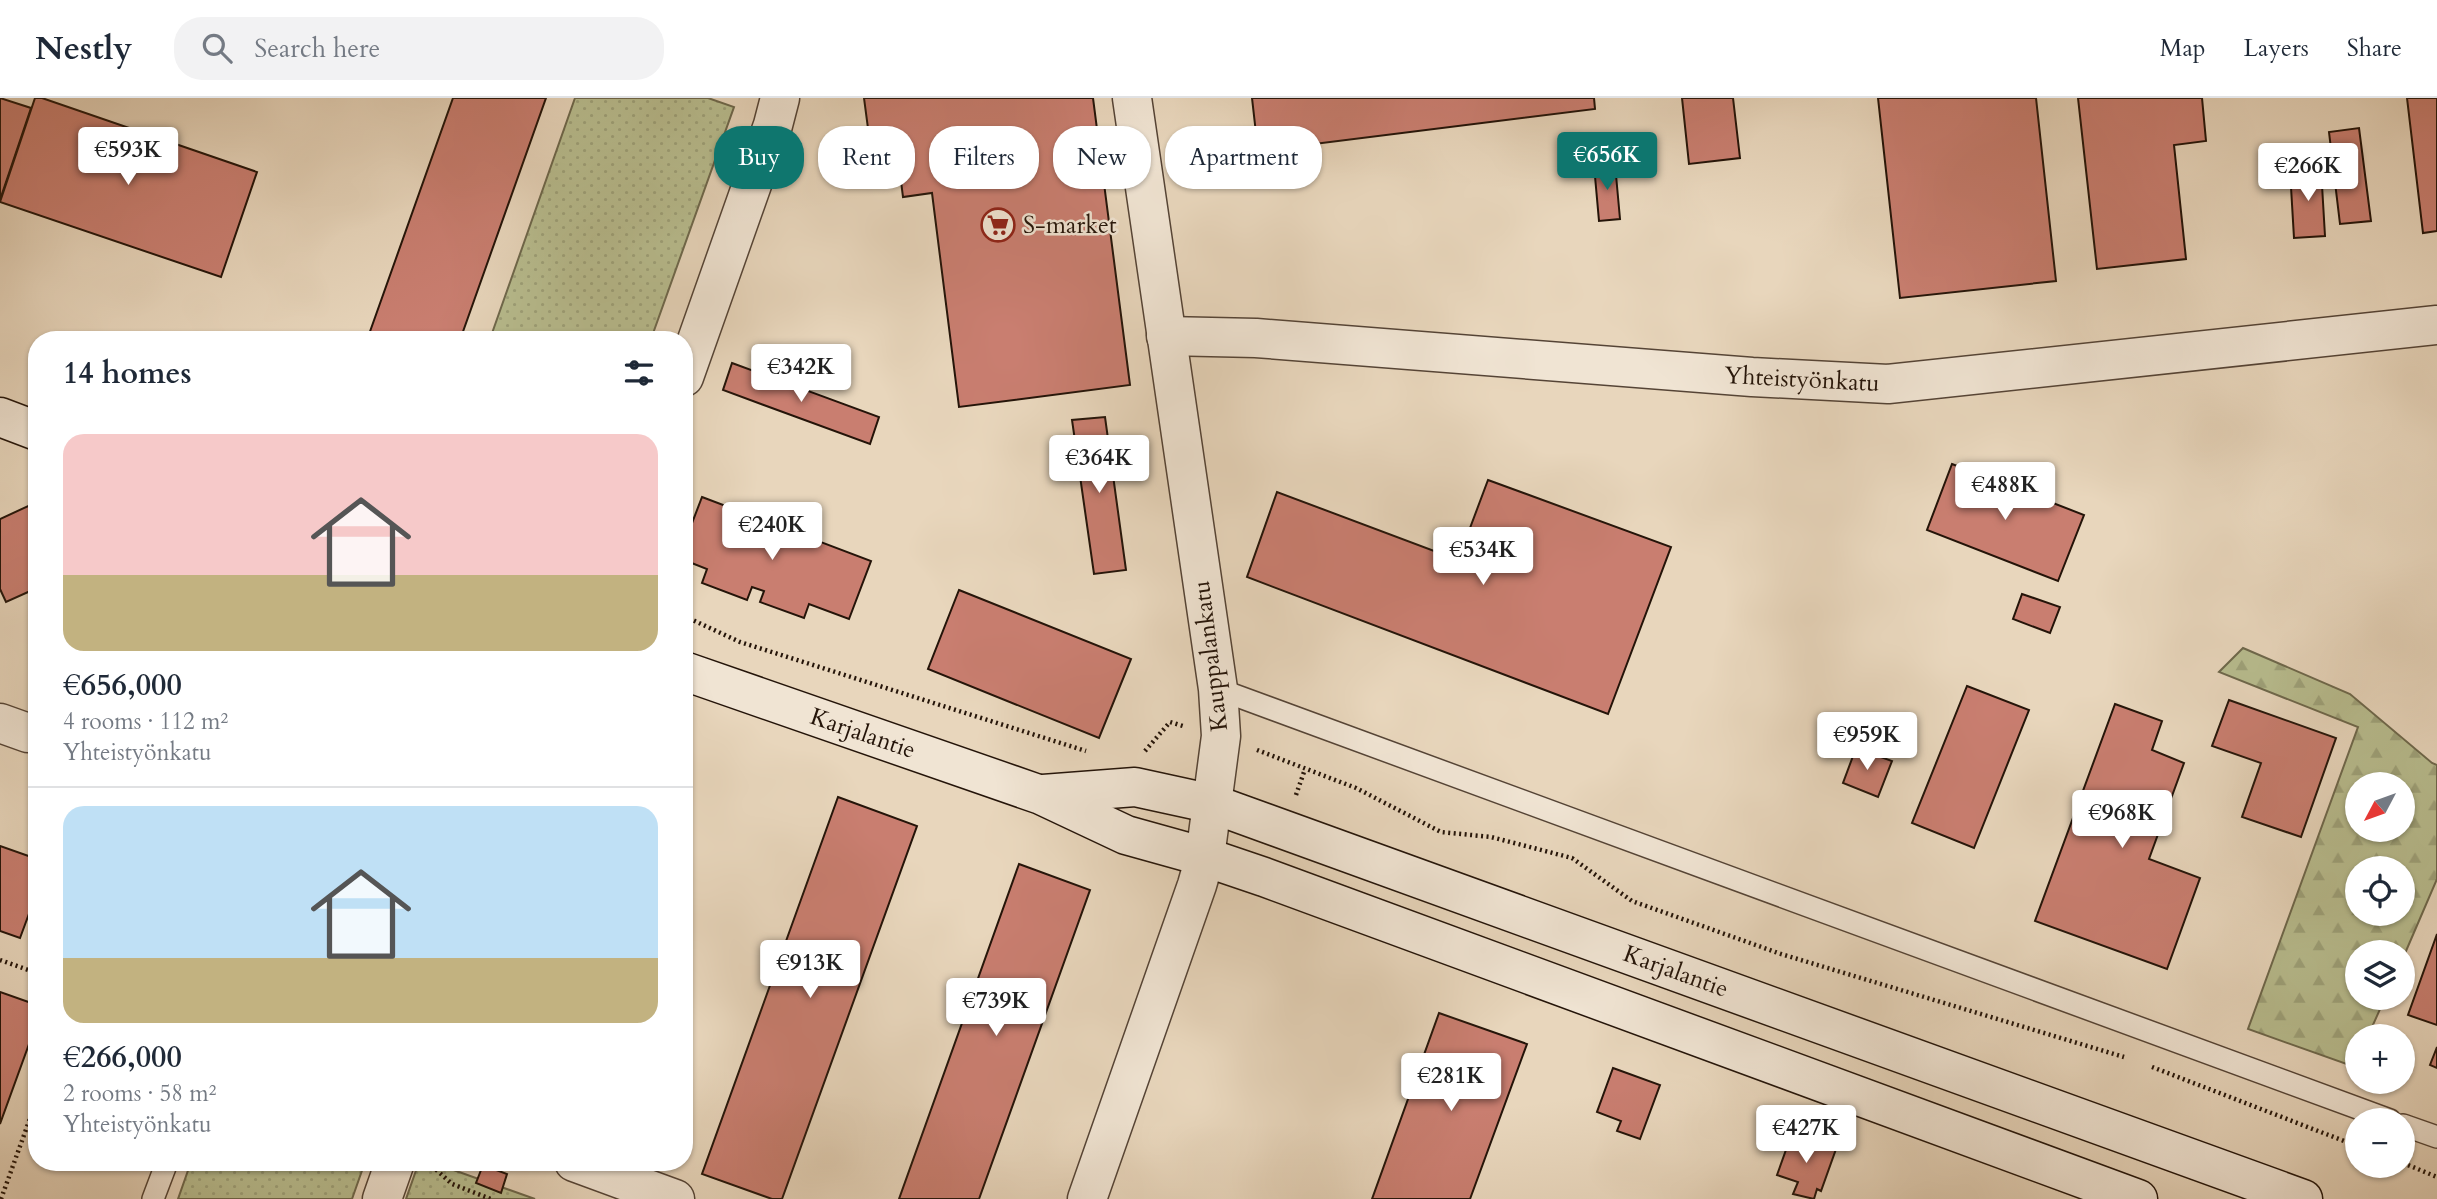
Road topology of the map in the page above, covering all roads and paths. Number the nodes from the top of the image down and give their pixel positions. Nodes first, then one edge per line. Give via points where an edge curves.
1 (780, 98) edge
2 (1132, 98) edge
3 (2437, 325) edge
4 (1166, 336) junction
5 (693, 352) edge
6 (0, 417) edge
7 (28, 427) edge
8 (693, 620) edge
9 (693, 674) edge
10 (1218, 690) junction
11 (0, 723) edge
12 (28, 733) edge
13 (1221, 736) junction
14 (1094, 754) dead end
15 (1142, 754) dead end
16 (1041, 794) junction
17 (1213, 804) junction
18 (1205, 857) junction
19 (0, 960) edge
20 (28, 970) edge
21 (2128, 1058) dead end
22 (2141, 1063) dead end
23 (2357, 1108) edge
24 (28, 1124) edge
25 (2415, 1129) edge
26 (2437, 1137) edge
27 (2345, 1141) edge
28 (2415, 1168) edge
29 (164, 1171) edge
30 (393, 1171) edge
31 (437, 1171) edge
32 (599, 1171) edge
33 (2437, 1177) edge
34 (1, 1199) edge
35 (153, 1199) edge
36 (382, 1199) edge
37 (491, 1199) edge
38 (675, 1199) edge
39 (1087, 1199) edge
40 (2138, 1199) edge
41 (2303, 1199) edge

1 - 5 main road
2 - 4 main road, Kauppalankatu
3 - 4 main road, Yhteistyönkatu via 1888,384 1256,338
4 - 10 main road, Kauppalankatu
6 - 7 main road
8 - 14 path via 740,642
9 - 16 main road, Karjalantie
10 - 13 main road, Kauppalankatu
10 - 23 lane
11 - 12 main road
13 - 15 path via 1170,722
13 - 17 main road, Kauppalankatu
13 - 21 path via 1356,788 1441,832 1491,837 1572,858 1632,901 1682,919 1782,954
16 - 17 main road, Karjalantie via 1135,787
16 - 18 main road, Karjalantie via 1126,835
17 - 18 main road, Kauppalankatu
17 - 41 main road, Karjalantie
18 - 39 main road, Kauppalankatu
18 - 40 main road, Karjalantie
19 - 20 path
22 - 27 path
24 - 34 path
25 - 26 lane
28 - 33 path
29 - 35 lane
30 - 36 main road
31 - 37 path via 452,1184
32 - 38 main road

